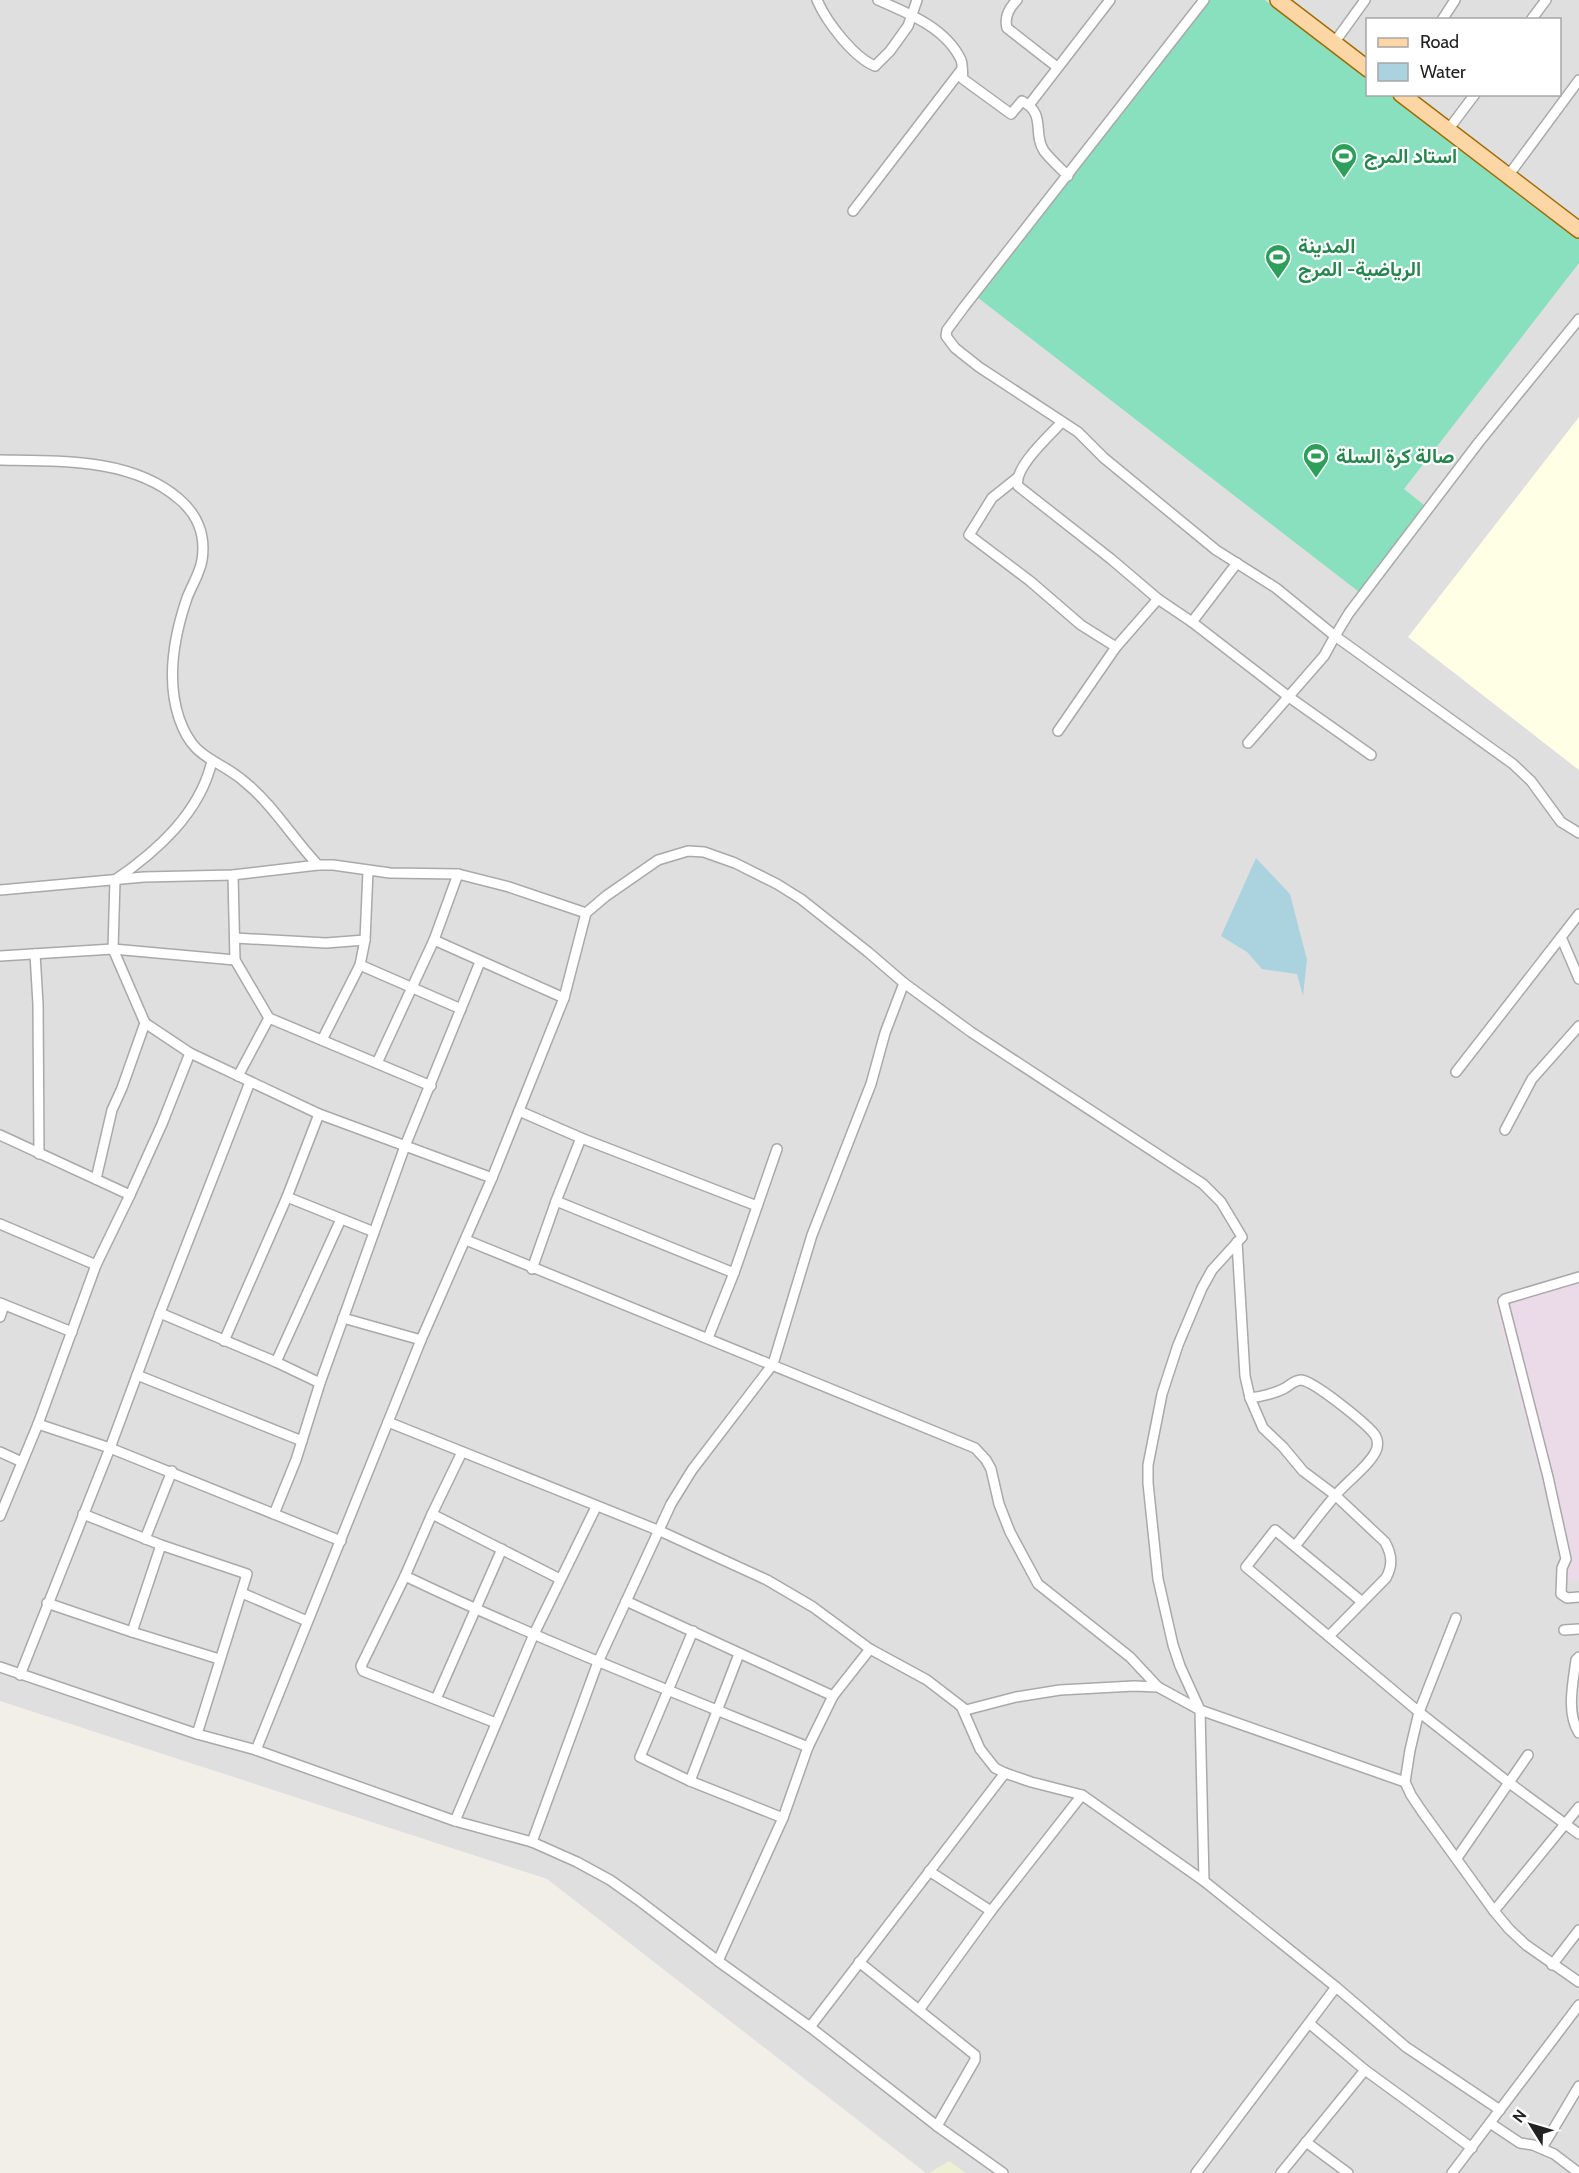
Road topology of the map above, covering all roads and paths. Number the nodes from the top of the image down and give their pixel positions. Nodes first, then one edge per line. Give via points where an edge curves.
1 (817, 0) edge
2 (878, 0) edge
3 (917, 0) edge
4 (1017, 0) edge
5 (1110, 0) edge
6 (1204, 0) edge
7 (1278, 0) edge
8 (1365, 0) edge
9 (1455, 0) edge
10 (1546, 0) edge
11 (911, 16) junction
12 (1443, 18) edge
13 (1532, 18) edge
14 (1334, 43) junction
15 (1057, 67) junction
16 (1366, 67) edge
17 (962, 69) junction
18 (1579, 80) edge
19 (1404, 96) edge
20 (1474, 96) edge
21 (1029, 105) junction
22 (1448, 130) junction
23 (1068, 176) junction
24 (1508, 176) junction
25 (853, 211) dead end
26 (1579, 230) edge
27 (1579, 320) edge
28 (1062, 422) junction
29 (0, 460) edge
30 (1017, 478) junction
31 (1237, 563) junction
32 (1158, 599) junction
33 (1192, 622) junction
34 (1335, 636) junction
35 (1116, 647) junction
36 (1289, 697) junction
37 (1059, 731) dead end
38 (1248, 743) dead end
39 (1371, 755) dead end
40 (212, 761) junction
41 (1579, 833) edge
42 (318, 865) junction
43 (368, 871) junction
44 (458, 874) junction
45 (233, 875) junction
46 (115, 880) junction
47 (0, 890) edge
48 (586, 913) junction
49 (1579, 914) edge
50 (1561, 937) junction
51 (235, 938) junction
52 (365, 940) junction
53 (434, 940) junction
54 (113, 949) junction
55 (35, 954) junction
56 (0, 956) edge
57 (235, 960) junction
58 (480, 962) junction
59 (360, 965) junction
60 (1579, 979) edge
61 (904, 983) junction
62 (414, 987) junction
63 (564, 998) junction
64 (462, 1009) junction
65 (269, 1018) junction
66 (145, 1023) junction
67 (1579, 1026) edge
68 (322, 1040) junction
69 (190, 1053) junction
70 (377, 1063) junction
71 (1456, 1072) dead end
72 (238, 1076) junction
73 (250, 1082) junction
74 (431, 1086) junction
75 (519, 1111) junction
76 (319, 1114) junction
77 (1505, 1130) dead end
78 (0, 1135) edge
79 (580, 1138) junction
80 (405, 1146) junction
81 (777, 1149) dead end
82 (39, 1154) junction
83 (492, 1178) junction
84 (96, 1179) junction
85 (130, 1195) junction
86 (286, 1197) junction
87 (556, 1201) junction
88 (757, 1206) junction
89 (341, 1219) junction
90 (0, 1224) edge
91 (374, 1232) junction
92 (466, 1240) junction
93 (1237, 1242) junction
94 (96, 1264) junction
95 (532, 1269) junction
96 (735, 1273) junction
97 (1579, 1277) edge
98 (2, 1304) edge
99 (159, 1313) junction
100 (0, 1317) edge
101 (343, 1318) junction
102 (72, 1332) junction
103 (708, 1338) junction
104 (421, 1340) junction
105 (224, 1341) junction
106 (276, 1362) junction
107 (773, 1365) junction
108 (137, 1375) junction
109 (320, 1383) junction
110 (1250, 1398) junction
111 (388, 1422) junction
112 (38, 1424) junction
113 (302, 1441) junction
114 (110, 1448) junction
115 (0, 1452) edge
116 (462, 1452) junction
117 (22, 1462) junction
118 (172, 1471) junction
119 (1335, 1495) junction
120 (596, 1507) junction
121 (83, 1514) junction
122 (274, 1514) junction
123 (432, 1514) junction
124 (0, 1516) edge
125 (660, 1531) junction
126 (145, 1539) junction
127 (341, 1541) junction
128 (160, 1545) junction
129 (1295, 1546) junction
130 (502, 1549) junction
131 (405, 1576) junction
132 (560, 1579) junction
133 (242, 1593) junction
134 (1579, 1597) edge
135 (626, 1601) junction
136 (1361, 1601) junction
137 (47, 1603) junction
138 (474, 1609) junction
139 (1456, 1618) dead end
140 (307, 1621) junction
141 (1579, 1629) edge
142 (1564, 1630) dead end
143 (693, 1631) junction
144 (132, 1632) junction
145 (534, 1634) junction
146 (1330, 1635) junction
147 (870, 1649) junction
148 (739, 1654) junction
149 (1579, 1657) edge
150 (219, 1659) junction
151 (598, 1662) junction
152 (0, 1667) edge
153 (20, 1675) junction
154 (1158, 1687) junction
155 (668, 1691) junction
156 (833, 1696) junction
157 (436, 1699) junction
158 (962, 1708) junction
159 (718, 1710) junction
160 (1200, 1710) junction
161 (1419, 1712) junction
162 (496, 1723) junction
163 (197, 1734) junction
164 (1579, 1734) edge
165 (808, 1747) junction
166 (256, 1750) junction
167 (1528, 1755) dead end
168 (1005, 1773) junction
169 (690, 1781) junction
170 (1406, 1782) junction
171 (1508, 1782) junction
172 (1083, 1795) junction
173 (1579, 1807) edge
174 (783, 1818) junction
175 (455, 1821) junction
176 (1564, 1824) junction
177 (1579, 1834) edge
178 (532, 1842) junction
179 (1457, 1858) junction
180 (929, 1871) junction
181 (1204, 1881) junction
182 (991, 1911) junction
183 (1494, 1911) junction
184 (1579, 1930) edge
185 (718, 1961) junction
186 (860, 1962) junction
187 (1552, 1965) junction
188 (1579, 1982) edge
189 (1336, 1987) junction
190 (1579, 2005) edge
191 (919, 2010) junction
192 (1310, 2024) junction
193 (810, 2027) junction
194 (1365, 2070) junction
195 (1579, 2086) edge
196 (1500, 2110) junction
197 (1490, 2123) junction
198 (937, 2126) junction
199 (1306, 2142) junction
200 (1472, 2148) junction
201 (1542, 2148) junction
202 (1454, 2172) edge
203 (1003, 2173) edge
204 (1196, 2173) edge
205 (1281, 2173) edge
206 (1348, 2173) edge
207 (1579, 2173) edge

1 - 11 street via 850,47 875,66 890,51
2 - 11 street
3 - 11 street
4 - 15 street via 1007,15 1007,28
5 - 15 street
6 - 23 street
7 - 14 main road
8 - 14 street
9 - 12 street
10 - 13 street
11 - 17 street via 933,27 946,40 962,62
14 - 16 main road
15 - 21 street
17 - 21 street via 963,79 1011,114 1022,101
17 - 25 street
18 - 24 street
19 - 22 main road
20 - 22 street
21 - 23 street via 1038,121 1044,150
22 - 24 main road
23 - 28 street via 946,336 979,367
24 - 26 main road
27 - 34 street via 1479,442
28 - 30 street via 1029,458
28 - 31 street via 1216,550
29 - 40 street via 69,463 131,473 169,490 192,511 200,530 202,558 177,632 172,669 174,695 192,746
30 - 32 street via 1018,486
30 - 35 street via 992,498 969,535 1030,580 1081,625
31 - 33 street
31 - 34 street via 1276,588
32 - 33 street
32 - 35 street
33 - 36 street
34 - 36 street via 1324,656
34 - 41 street via 1513,764 1561,822
35 - 37 street
36 - 38 street
36 - 39 street
40 - 42 street via 246,782
40 - 46 street via 201,792 182,820 163,843
42 - 43 street
42 - 45 street
43 - 44 street
43 - 52 street
44 - 48 street
44 - 53 street
45 - 46 street
45 - 51 street
46 - 47 street
46 - 54 street
48 - 61 street via 658,860 688,851 704,852 735,863 801,899
48 - 63 street
49 - 50 street
50 - 60 street
50 - 71 street
51 - 52 street via 326,943
51 - 57 street
52 - 59 street
53 - 58 street
53 - 62 street
54 - 55 street
54 - 57 street
54 - 66 street
55 - 56 street
55 - 82 street
57 - 65 street
58 - 63 street
58 - 64 street
59 - 62 street
59 - 68 street
61 - 93 street via 971,1032 1212,1191 1242,1237
61 - 107 street via 871,1084 812,1235
62 - 64 street
62 - 70 street
63 - 75 street
64 - 74 street
65 - 68 street
65 - 72 street
66 - 69 street
66 - 84 street via 112,1110
67 - 77 street via 1532,1079
68 - 70 street
69 - 72 street
69 - 85 street
70 - 74 street
72 - 73 street
73 - 76 street
73 - 99 street
74 - 80 street
75 - 79 street
75 - 83 street
76 - 80 street
76 - 86 street
78 - 82 street
79 - 87 street
79 - 88 street
80 - 83 street
80 - 91 street
81 - 88 street
82 - 84 street
83 - 92 street
84 - 85 street
85 - 94 street
86 - 89 street
86 - 105 street
87 - 95 street
87 - 96 street
88 - 96 street
89 - 91 street
89 - 106 street
90 - 94 street
91 - 101 street
92 - 95 street
92 - 104 street
93 - 110 street via 1243,1361
93 - 160 street via 1212,1270 1178,1345 1162,1395 1148,1465 1158,1579 1173,1645
94 - 102 street
95 - 103 street
96 - 103 street
97 - 134 street via 1503,1302 1566,1559 1562,1594 1567,1598
98 - 100 street
98 - 102 street
99 - 105 street
99 - 108 street
101 - 104 street
101 - 109 street
102 - 112 street
103 - 107 street
104 - 111 street
105 - 106 street
106 - 109 street
107 - 125 street via 692,1470
107 - 154 street via 975,1448 991,1469 1010,1532 1038,1584 1130,1657
108 - 113 street
108 - 114 street
109 - 113 street
110 - 119 street via 1263,1428 1303,1471
110 - 119 street via 1302,1380 1331,1397 1371,1430 1377,1438 1372,1458
111 - 116 street
111 - 127 street
112 - 114 street
112 - 117 street
113 - 122 street
114 - 118 street
114 - 121 street
115 - 117 street
116 - 120 street
116 - 123 street
117 - 124 street
118 - 122 street
118 - 126 street
119 - 129 street
119 - 136 street via 1390,1551 1391,1568 1386,1578
120 - 125 street
120 - 132 street
121 - 126 street
121 - 137 street
122 - 127 street
123 - 130 street
123 - 131 street
125 - 135 street
125 - 147 street via 790,1593
126 - 128 street
127 - 140 street
128 - 133 street via 246,1573
128 - 144 street
129 - 136 street
129 - 146 street via 1275,1530 1246,1567
130 - 132 street
130 - 138 street
131 - 138 street
131 - 157 street via 361,1668
132 - 145 street
133 - 140 street
133 - 150 street
135 - 143 street
135 - 151 street
136 - 146 street
137 - 144 street
137 - 153 street
138 - 145 street
138 - 157 street
139 - 161 street
140 - 166 street
141 - 142 street
143 - 148 street
143 - 155 street
144 - 150 street
145 - 151 street
145 - 162 street
146 - 161 street
147 - 156 street
147 - 158 street via 921,1677
148 - 156 street
148 - 159 street
149 - 164 street via 1571,1701
150 - 163 street
151 - 155 street
151 - 178 street
152 - 153 street
153 - 163 street
154 - 158 street via 1060,1690 971,1710
154 - 160 street
155 - 159 street
155 - 169 street via 640,1756
156 - 165 street
157 - 162 street
158 - 168 street via 987,1760
159 - 165 street
159 - 169 street
160 - 170 street
160 - 181 street
161 - 170 street
161 - 171 street
162 - 175 street
163 - 166 street
165 - 174 street
166 - 175 street
167 - 171 street
168 - 172 street
168 - 180 street
169 - 174 street
170 - 179 street via 1420,1810
171 - 176 street
171 - 179 street
172 - 181 street
172 - 182 street
173 - 176 street
174 - 185 street
175 - 178 street
176 - 177 street
176 - 183 street
178 - 185 street via 610,1880
179 - 183 street
180 - 182 street
180 - 186 street
181 - 189 street
182 - 191 street
183 - 187 street via 1518,1938
184 - 187 street
185 - 193 street
186 - 191 street
186 - 193 street
187 - 188 street
189 - 192 street
189 - 196 street via 1406,2048
190 - 196 street
191 - 198 street via 972,2051 975,2058
192 - 194 street
192 - 204 street
193 - 198 street
194 - 199 street
194 - 200 street
195 - 201 street
196 - 197 street
197 - 200 street
197 - 201 street via 1520,2143
198 - 203 street
199 - 205 street
199 - 206 street
200 - 202 street
201 - 207 street

